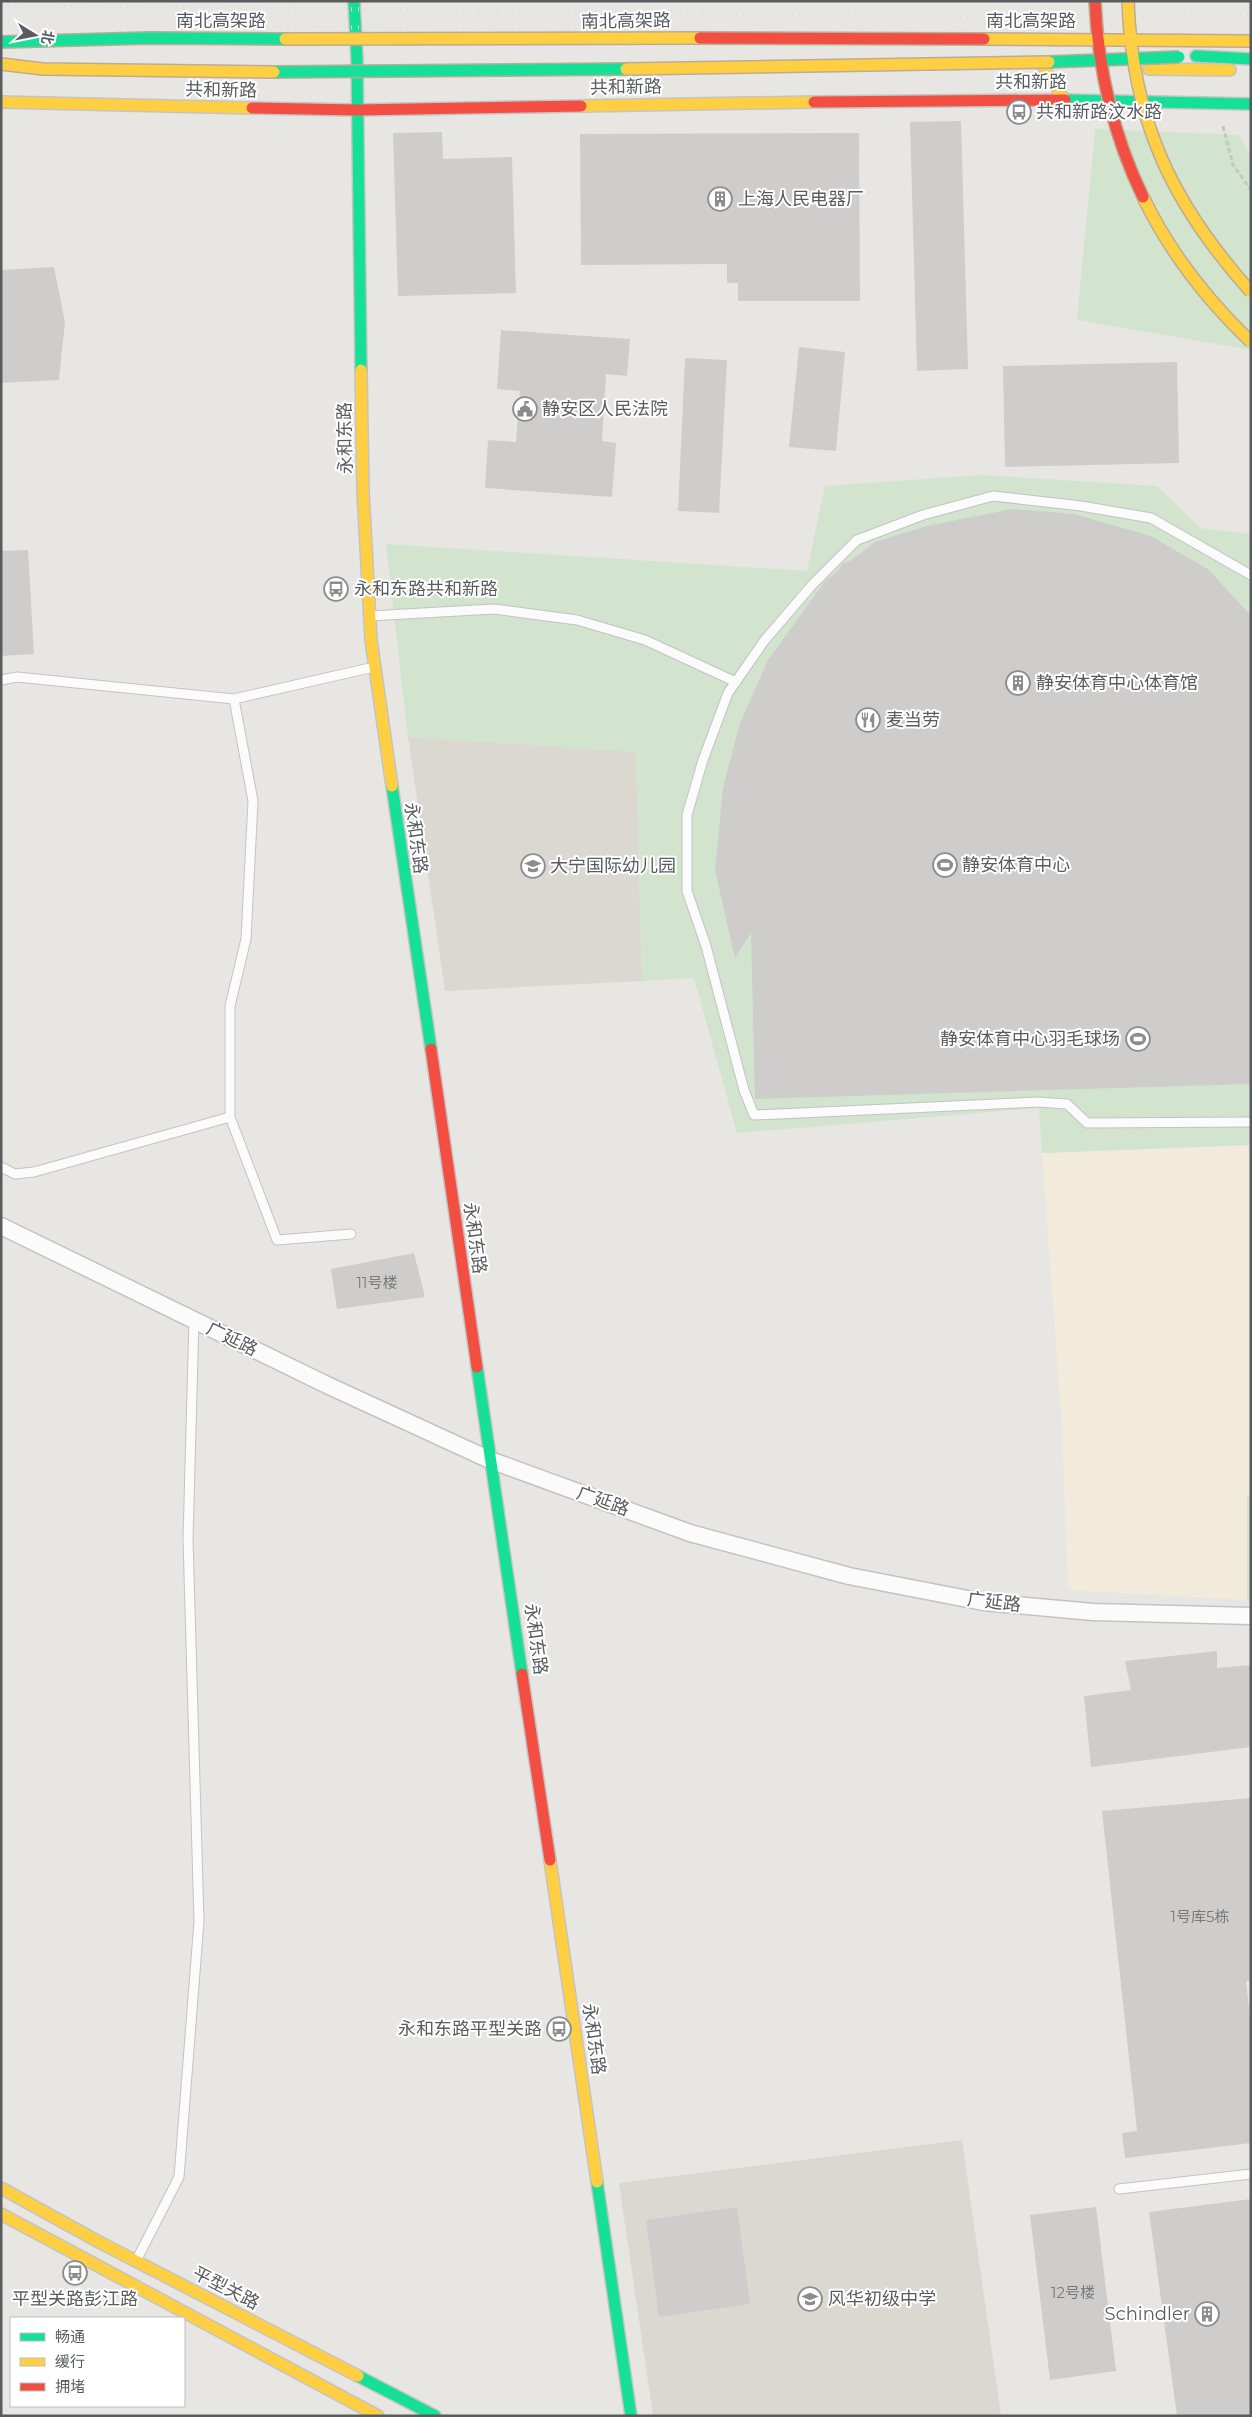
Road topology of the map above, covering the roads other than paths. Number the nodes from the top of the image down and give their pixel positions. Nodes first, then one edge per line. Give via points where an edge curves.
1 (354, 1) edge
2 (1095, 1) edge
3 (1128, 1) edge
4 (1251, 41) edge
5 (1, 42) edge
6 (1251, 59) edge
7 (357, 60) junction
8 (1, 64) edge
9 (879, 66) junction
10 (1043, 68) junction
11 (1251, 70) edge
12 (1064, 100) junction
13 (846, 101) junction
14 (1, 102) edge
15 (1251, 104) edge
16 (356, 110) junction
17 (1251, 292) edge
18 (1251, 342) edge
19 (1251, 575) edge
20 (369, 616) junction
21 (375, 667) junction
22 (1, 680) edge
23 (736, 682) junction
24 (234, 699) junction
25 (230, 1116) junction
26 (1251, 1122) edge
27 (1, 1167) edge
28 (1, 1226) edge
29 (351, 1234) dead end
30 (194, 1320) junction
31 (490, 1460) junction
32 (1251, 1616) edge
33 (1251, 2174) edge
34 (1, 2188) edge
35 (1119, 2190) dead end
36 (1, 2214) edge
37 (136, 2261) junction
38 (378, 2416) edge
39 (435, 2416) edge
40 (631, 2416) edge

1 - 7 main road, 永和东路
2 - 18 main road, bridge via 1098,51 1111,109 1130,170 1152,219 1187,272 1229,323
3 - 17 main road, bridge via 1136,85 1156,149 1184,206 1224,265
4 - 5 main road, 南北高架路, bridge via 800,36 546,40 149,38
6 - 8 main road, bridge via 1196,56 997,64 535,70 43,70
7 - 8 main road, 共和新路
7 - 9 main road, 共和新路
7 - 16 main road, 永和东路
9 - 10 main road, 共和新路
9 - 13 main road
10 - 11 main road, 共和新路
10 - 12 main road
12 - 13 main road, 共和新路
12 - 15 main road, 共和新路
13 - 16 main road, 共和新路
14 - 16 main road, 共和新路
16 - 20 main road, 永和东路
19 - 23 lane via 1151,518 993,496 923,515 857,540 770,634
20 - 21 main road, 永和东路
20 - 23 lane via 494,609 577,620 645,640
21 - 24 lane
21 - 31 main road, 永和东路
22 - 24 lane via 18,677
23 - 26 lane via 728,692 687,815 687,891 754,1115 1038,1102 1067,1104 1087,1123
24 - 25 lane via 253,801 246,939 230,1006
25 - 27 lane via 34,1172 15,1174
25 - 29 lane via 277,1240
28 - 30 street, 广延路
30 - 31 street, 广延路
30 - 37 lane via 188,1538 199,1921 179,2176
31 - 32 street, 广延路 via 690,1533 849,1576 983,1602 1093,1612
31 - 40 main road, 永和东路 via 510,1578
33 - 35 lane
34 - 37 main road, 平型关路
36 - 38 main road
37 - 39 main road, 平型关路

